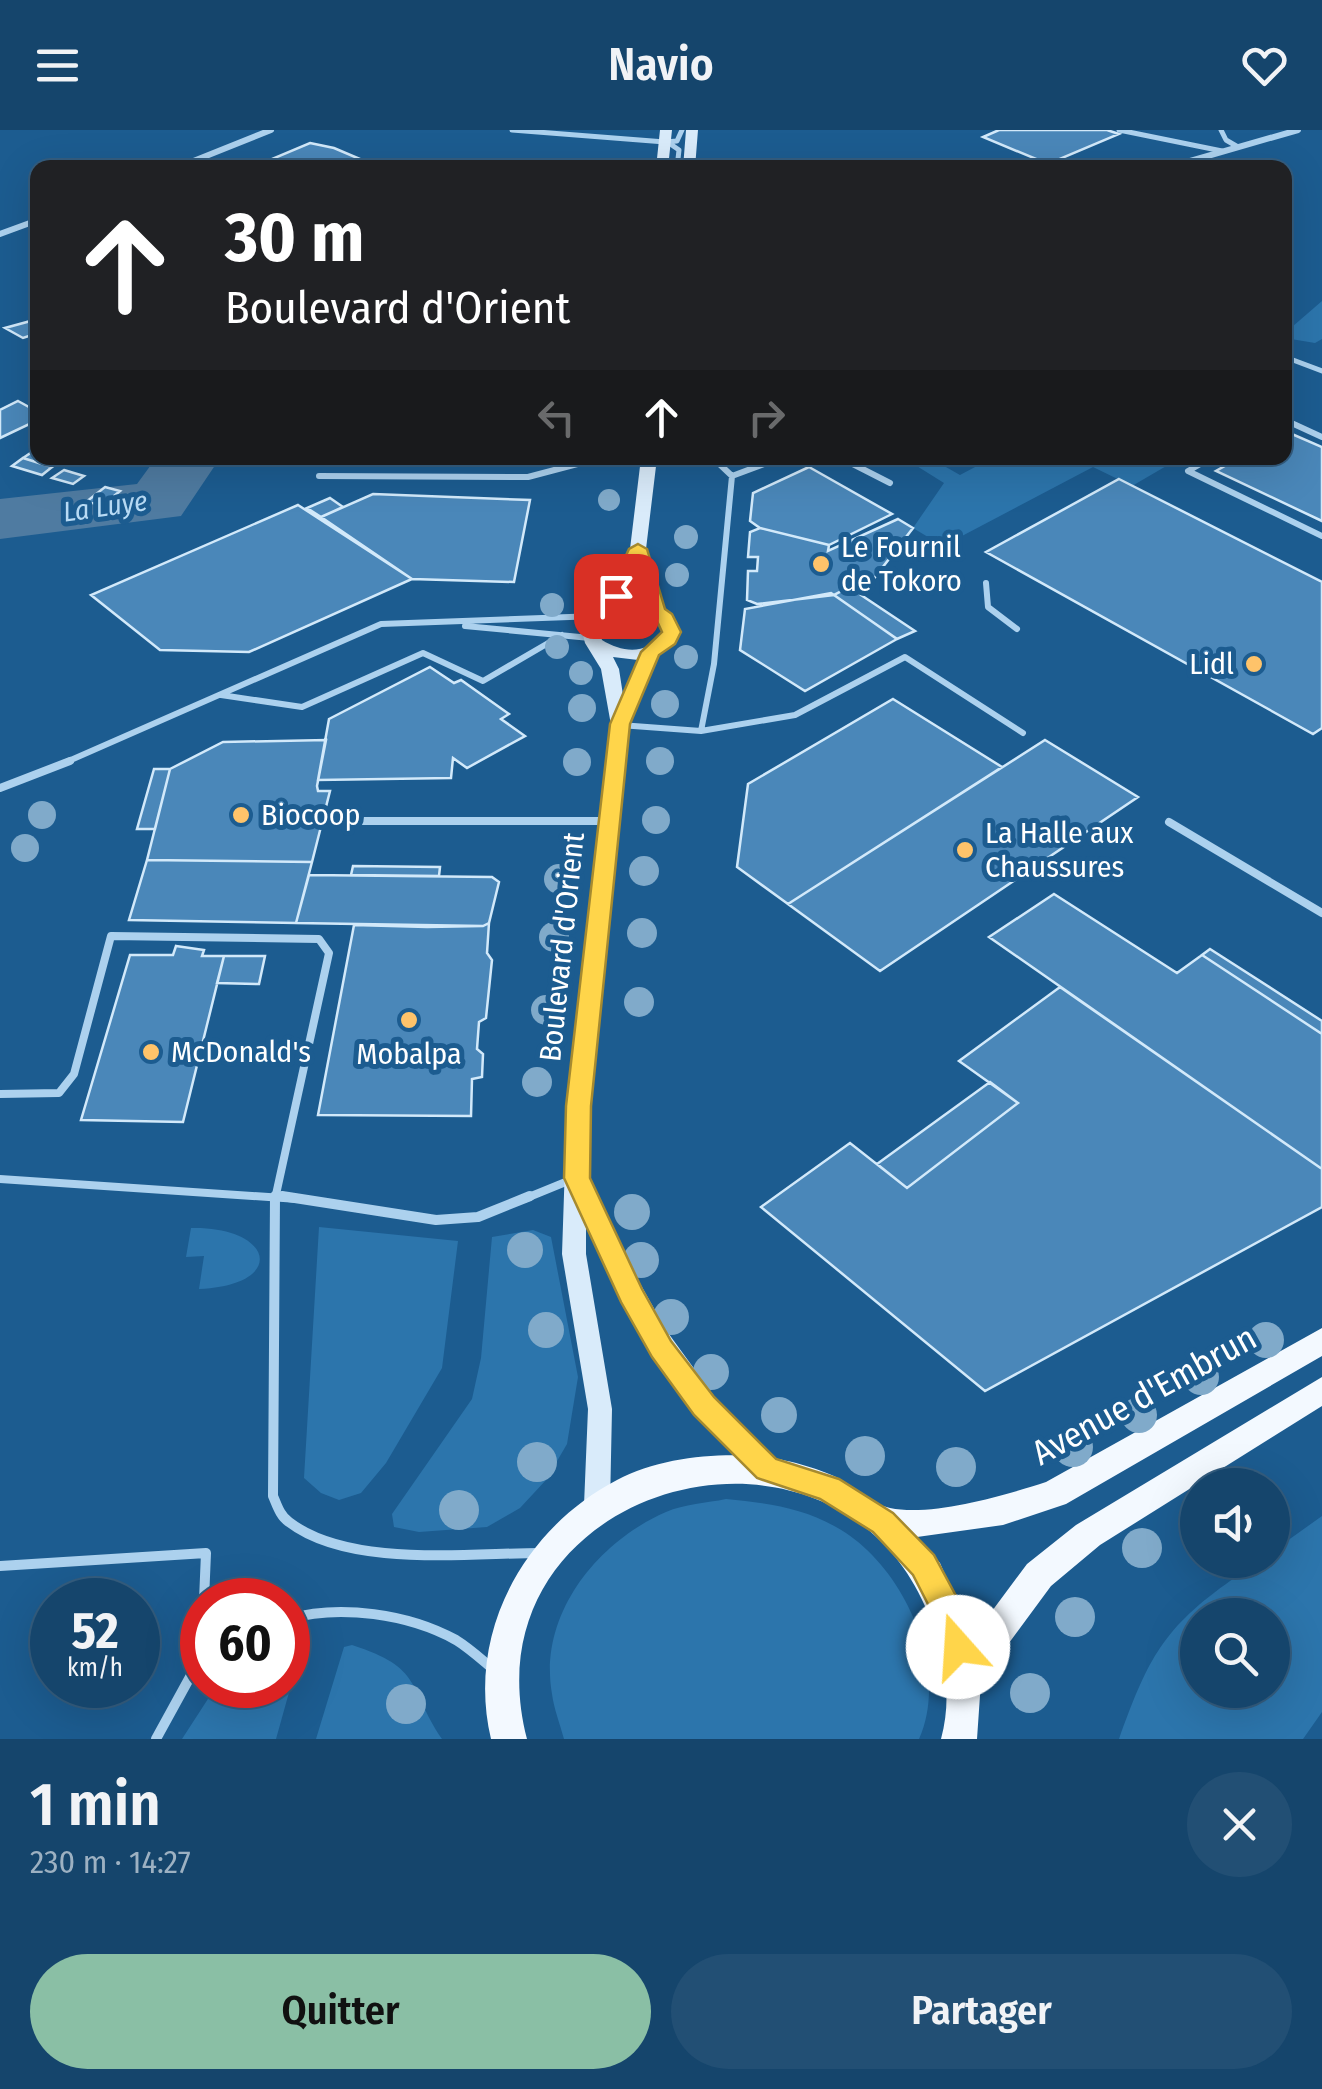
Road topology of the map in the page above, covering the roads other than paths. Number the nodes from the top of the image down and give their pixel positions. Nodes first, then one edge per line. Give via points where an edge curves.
1 (271, 130) edge
2 (512, 130) edge
3 (682, 130) edge
4 (692, 130) edge
5 (1120, 130) edge
6 (1221, 130) edge
7 (1298, 130) edge
8 (665, 136) edge
9 (1238, 146) junction
10 (1222, 151) junction
11 (196, 160) edge
12 (678, 160) edge
13 (689, 160) edge
14 (1192, 160) edge
15 (30, 223) edge
16 (0, 234) edge
17 (1292, 359) edge
18 (1322, 371) edge
19 (1292, 423) edge
20 (1322, 437) edge
21 (575, 465) edge
22 (649, 465) edge
23 (720, 465) edge
24 (761, 465) edge
25 (855, 465) edge
26 (1199, 465) edge
27 (319, 476) dead end
28 (732, 476) junction
29 (890, 483) dead end
30 (1322, 536) edge
31 (638, 549) junction
32 (986, 583) dead end
33 (656, 612) junction
34 (604, 613) junction
35 (430, 623) junction
36 (1017, 629) dead end
37 (562, 635) junction
38 (594, 643) junction
39 (650, 652) junction
40 (222, 695) junction
41 (620, 724) junction
42 (701, 731) junction
43 (1023, 733) dead end
44 (0, 788) edge
45 (354, 821) dead end
46 (608, 821) junction
47 (1169, 822) dead end
48 (1322, 913) edge
49 (0, 1094) edge
50 (577, 1178) junction
51 (0, 1180) edge
52 (275, 1196) junction
53 (1322, 1340) edge
54 (1322, 1390) edge
55 (767, 1469) junction
56 (596, 1505) junction
57 (883, 1522) junction
58 (545, 1552) junction
59 (0, 1566) edge
60 (205, 1578) edge
61 (310, 1612) edge
62 (500, 1674) junction
63 (964, 1676) junction
64 (180, 1696) edge
65 (156, 1739) edge
66 (509, 1739) edge
67 (959, 1739) edge

1 - 11 street
2 - 8 lane
3 - 8 lane via 677,140
4 - 13 street
5 - 10 lane
6 - 9 lane
7 - 9 street
8 - 12 lane via 676,144
9 - 10 street
10 - 14 street
15 - 16 street
17 - 18 lane
19 - 20 lane
21 - 27 lane via 528,478
22 - 31 street
23 - 28 lane
24 - 28 lane
25 - 29 lane
26 - 30 lane via 1188,472
28 - 42 lane
31 - 33 street
31 - 34 street
32 - 36 lane via 988,607
33 - 34 street via 634,606
33 - 39 street, Boulevard d'Orient via 672,632
34 - 35 lane
34 - 38 street via 589,627
35 - 37 lane
35 - 40 lane via 381,624
37 - 38 lane
37 - 40 lane via 483,680 423,653 302,707
38 - 39 street via 629,656
38 - 41 street, Boulevard d'Orient via 610,669
39 - 41 street, Boulevard d'Orient
40 - 44 lane
41 - 42 lane
41 - 46 street, Boulevard d'Orient
42 - 43 lane via 795,715 905,657
45 - 46 lane
46 - 50 street, Boulevard d'Orient via 578,1106
47 - 48 lane
49 - 52 lane via 59,1093 74,1074 111,936 319,939 329,953
50 - 52 lane via 478,1218 436,1220
50 - 55 street, Boulevard d'Orient via 662,1349 720,1426
50 - 56 street, Boulevard d'Orient via 574,1254 600,1409
51 - 52 lane
52 - 58 lane via 273,1496 284,1520 322,1542 364,1550
53 - 57 main road, Avenue d'Embrun via 1055,1494 945,1521
54 - 63 main road via 1088,1535 1040,1575
55 - 56 main road via 678,1471
55 - 57 main road via 828,1488
56 - 58 main road
57 - 63 main road via 923,1565 942,1600
58 - 62 main road via 514,1609
59 - 60 lane via 206,1553
61 - 62 lane via 405,1624 454,1640
62 - 66 main road
63 - 67 main road
64 - 65 lane

